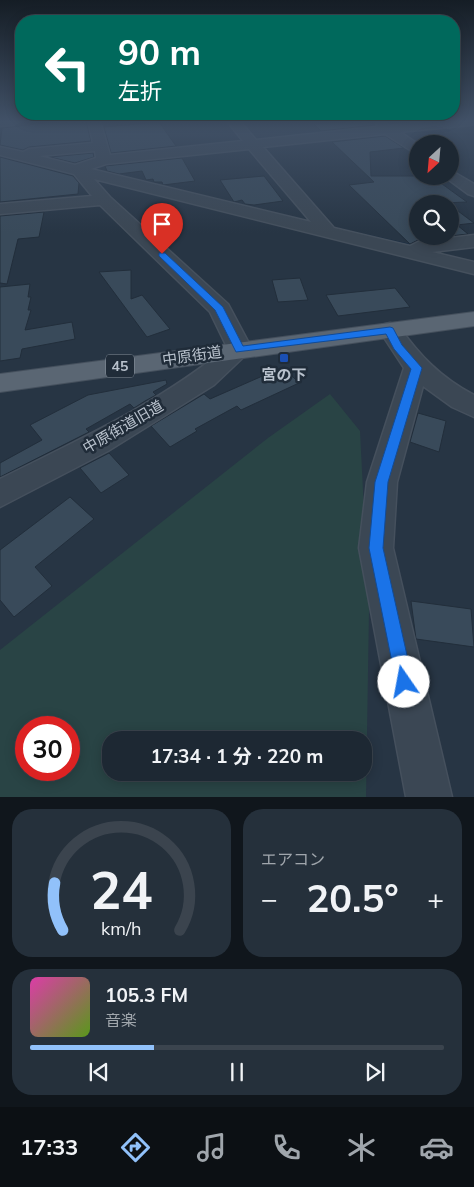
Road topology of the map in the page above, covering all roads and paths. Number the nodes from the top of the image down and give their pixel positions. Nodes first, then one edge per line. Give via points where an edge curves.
1 (32, 158) edge
2 (122, 158) edge
3 (264, 158) edge
4 (104, 160) joint
5 (79, 169) junction
6 (459, 180) edge
7 (474, 191) edge
8 (104, 200) junction
9 (0, 208) edge
10 (324, 227) junction
11 (474, 240) edge
12 (402, 250) junction
13 (474, 268) edge
14 (474, 319) edge
15 (390, 330) junction
16 (240, 350) junction
17 (416, 368) junction
18 (0, 383) edge
19 (474, 407) edge
20 (0, 494) edge
21 (429, 797) edge

1 - 5 street
2 - 4 street
3 - 10 street
4 - 5 street
5 - 8 street
5 - 10 street
6 - 7 street
8 - 9 street
8 - 16 street via 220,309
10 - 12 street
11 - 12 street
12 - 13 street
14 - 15 main road, 中原街道 / 45
15 - 16 main road, 中原街道 / 45
15 - 17 street via 398,347
16 - 18 main road, 中原街道 / 45
16 - 20 street, 中原街道旧道 via 205,379 98,443
17 - 19 street
17 - 21 street via 382,482 376,548

